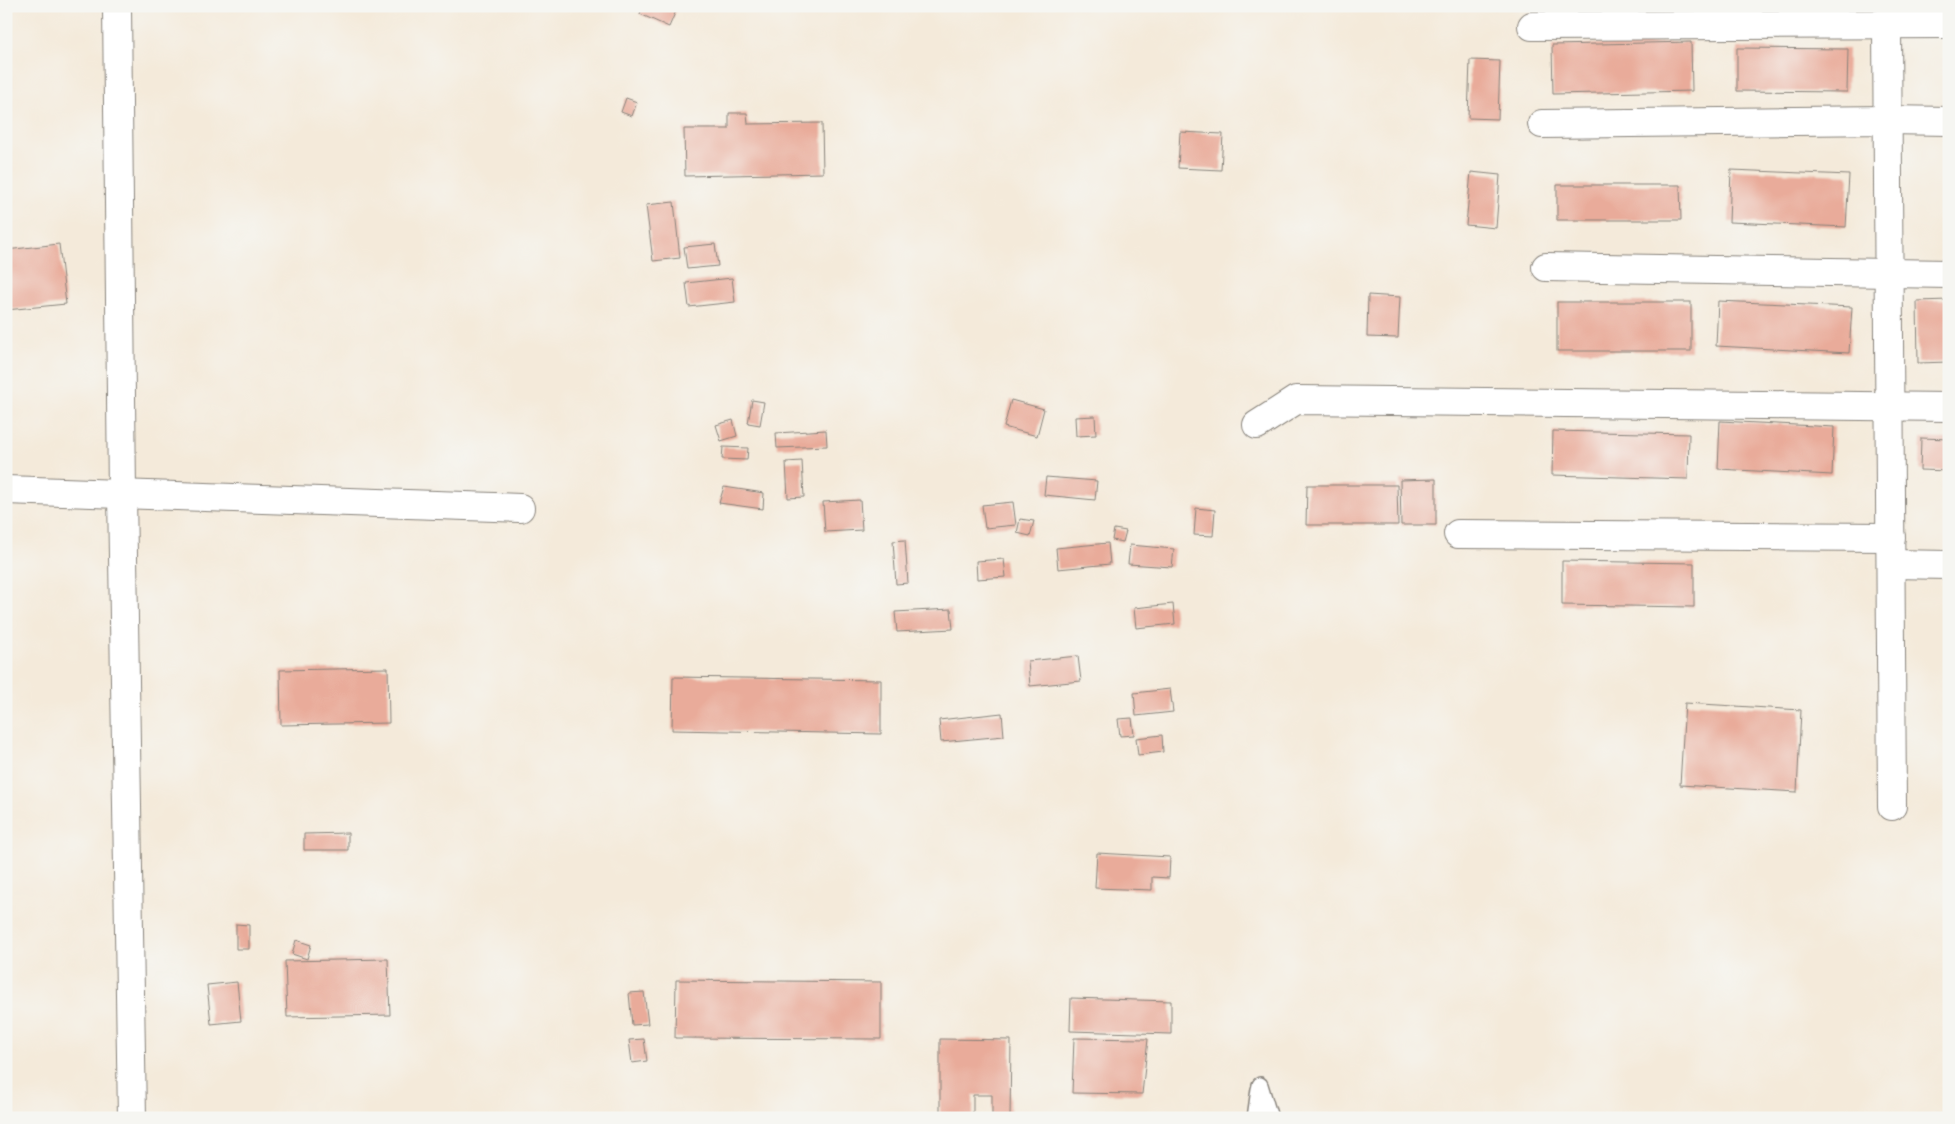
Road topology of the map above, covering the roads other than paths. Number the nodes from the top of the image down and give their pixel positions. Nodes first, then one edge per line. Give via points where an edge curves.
1 (117, 6) edge
2 (1890, 16) edge
3 (1949, 24) edge
4 (1532, 26) dead end
5 (1887, 120) junction
6 (1949, 121) edge
7 (1542, 124) dead end
8 (1546, 267) dead end
9 (1889, 273) junction
10 (1949, 274) edge
11 (1890, 406) junction
12 (1949, 407) edge
13 (1257, 425) dead end
14 (6, 490) edge
15 (122, 494) junction
16 (520, 508) dead end
17 (1458, 534) dead end
18 (1891, 551) junction
19 (1949, 565) edge
20 (1892, 806) dead end
21 (132, 1118) edge
22 (1255, 1118) edge
23 (1270, 1118) edge

1 - 15 street
2 - 3 street
2 - 4 street
2 - 5 street
5 - 6 street
5 - 7 street
5 - 9 street
8 - 9 street
9 - 10 street
9 - 11 street
11 - 12 street
11 - 13 street via 1296,400
11 - 18 street
14 - 15 street
15 - 16 street
15 - 21 street
17 - 18 street
18 - 19 street
18 - 20 street
22 - 23 lane via 1260,1086

